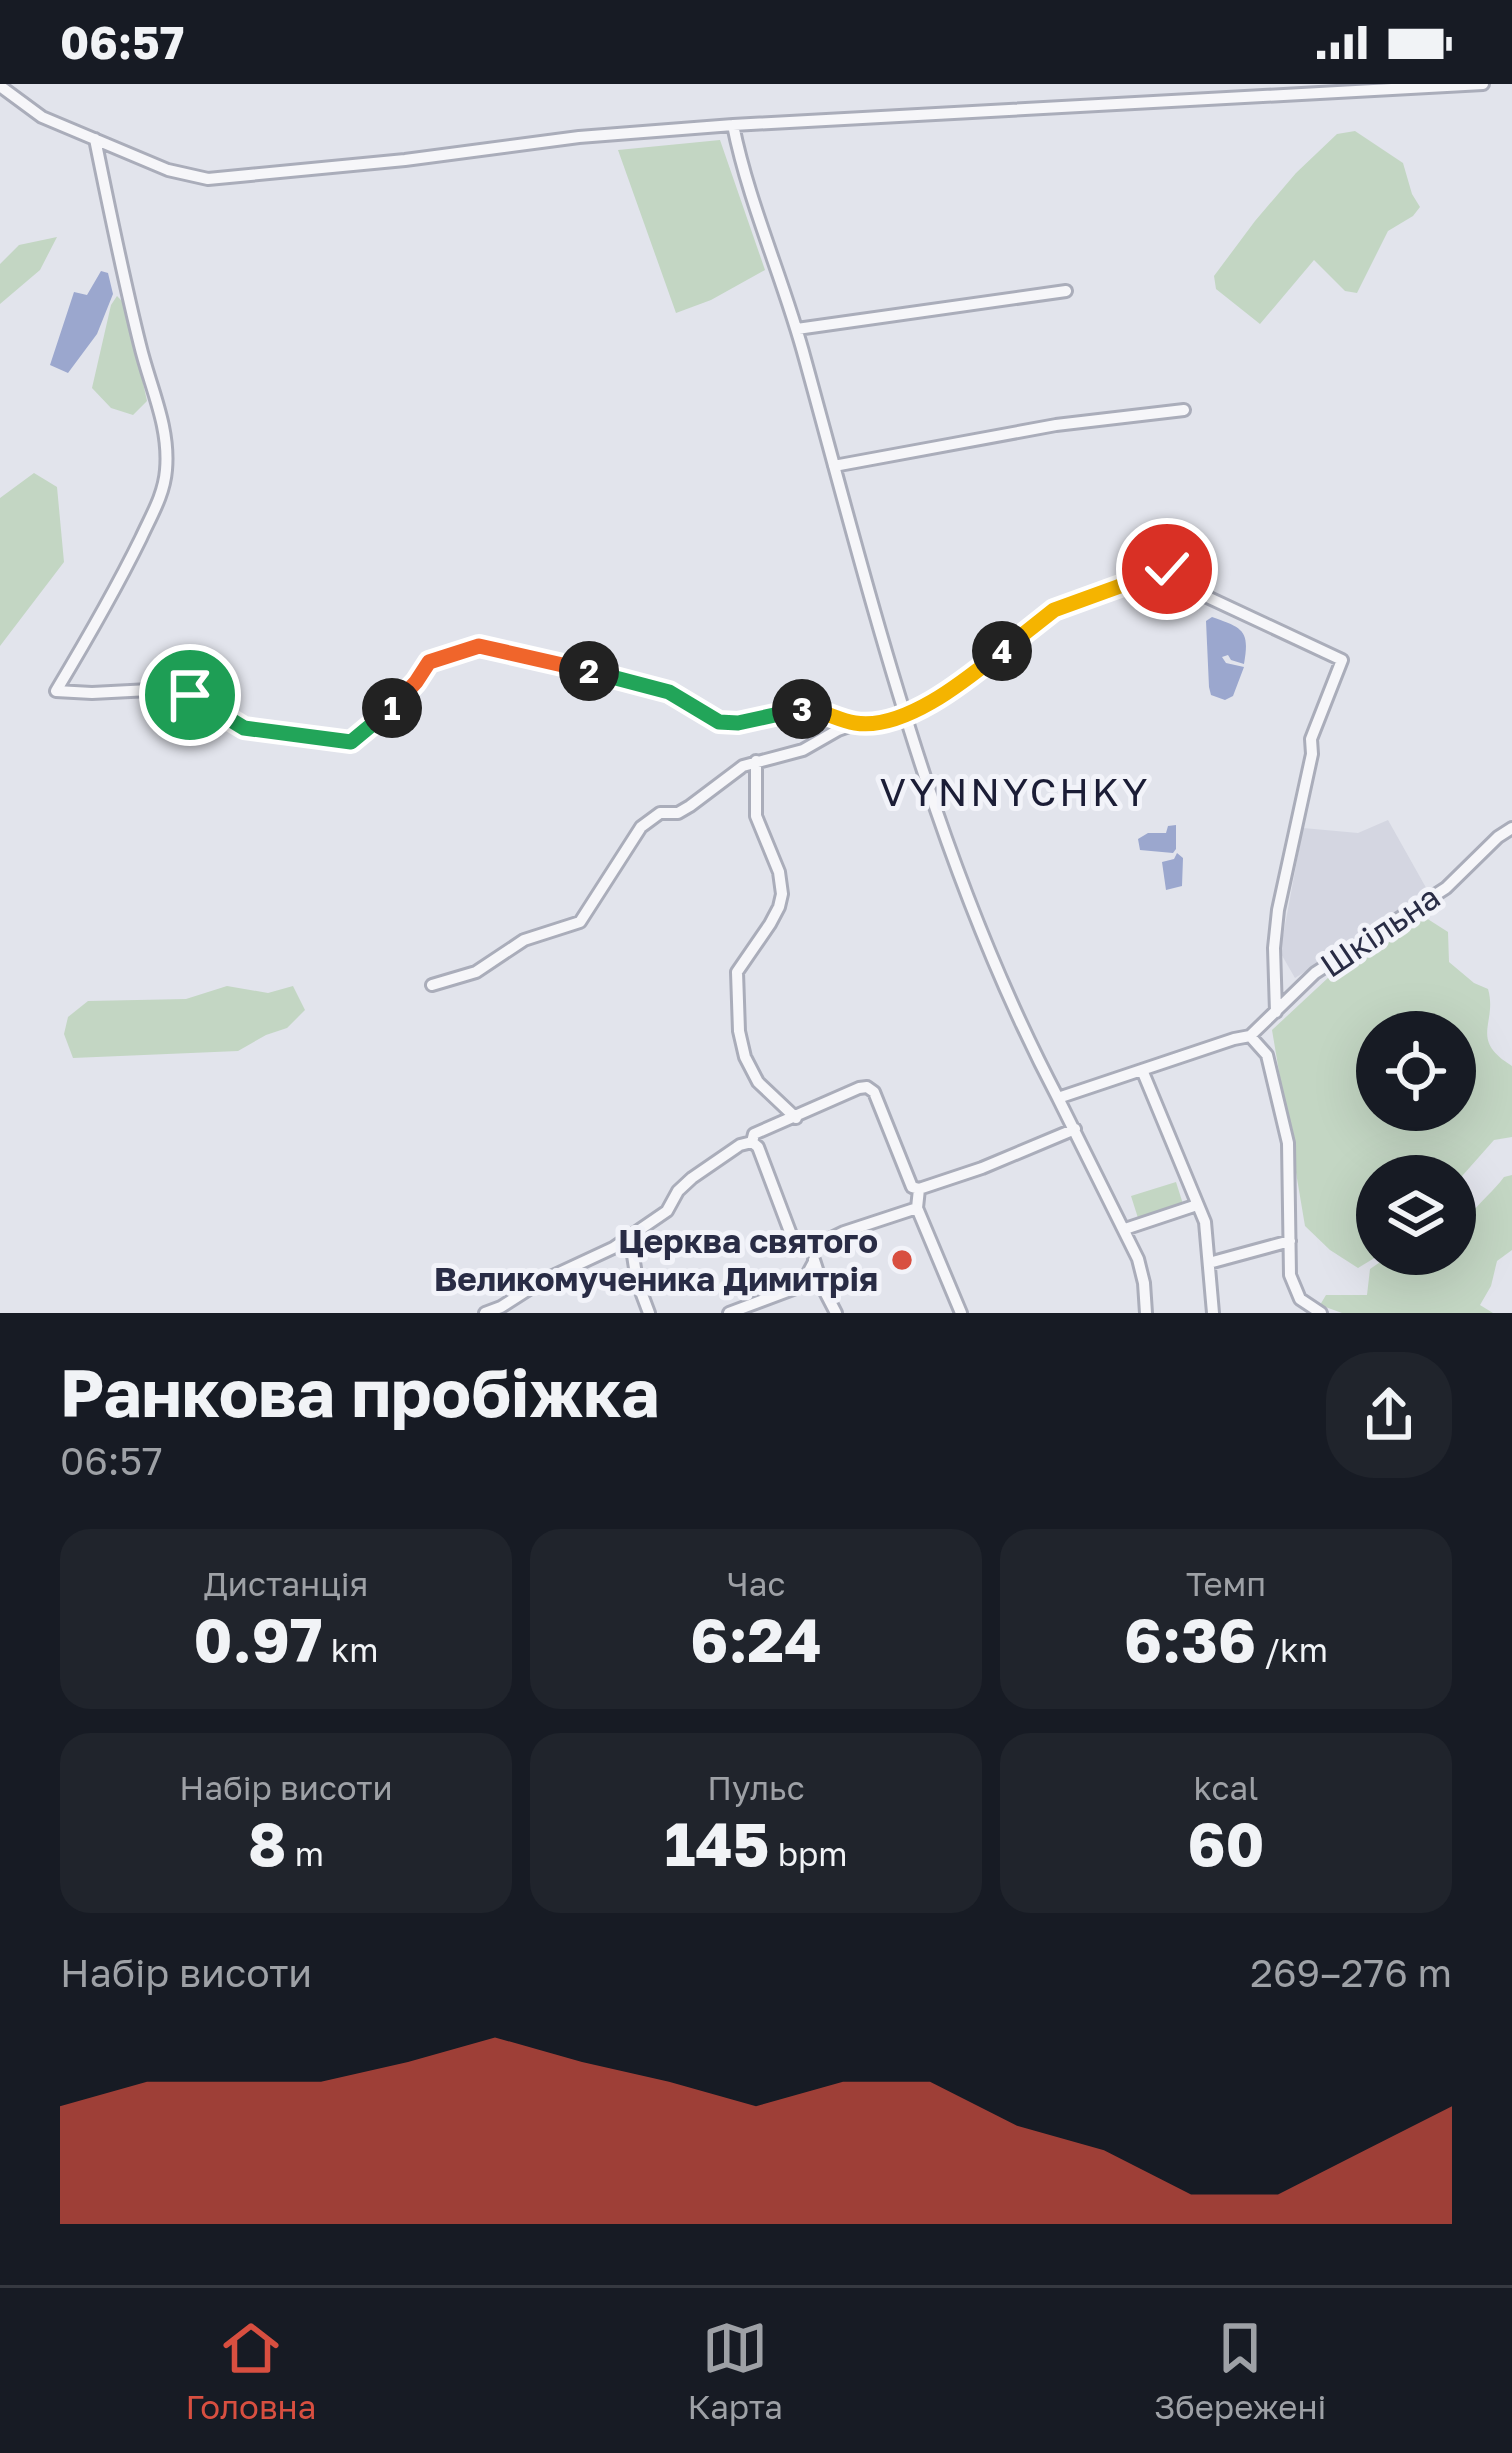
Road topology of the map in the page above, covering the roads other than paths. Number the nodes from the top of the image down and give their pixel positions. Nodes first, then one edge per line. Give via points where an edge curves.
1 (1483, 84) edge
2 (0, 86) edge
3 (733, 124) junction
4 (94, 139) junction
5 (1066, 290) dead end
6 (797, 329) junction
7 (1184, 410) dead end
8 (834, 466) junction
9 (904, 718) junction
10 (856, 724) junction
11 (756, 761) junction
12 (1512, 828) edge
13 (432, 985) dead end
14 (1276, 1012) junction
15 (1250, 1036) junction
16 (1142, 1070) junction
17 (1058, 1098) junction
18 (796, 1118) junction
19 (1075, 1129) junction
20 (752, 1142) junction
21 (919, 1190) junction
22 (1197, 1205) junction
23 (917, 1208) junction
24 (1125, 1229) junction
25 (630, 1236) junction
26 (1290, 1240) junction
27 (824, 1243) junction
28 (814, 1262) junction
29 (1209, 1263) junction
30 (1305, 1309) edge
31 (485, 1313) edge
32 (649, 1313) edge
33 (729, 1313) edge
34 (836, 1313) edge
35 (961, 1313) edge
36 (1146, 1313) edge
37 (1213, 1313) edge
38 (1321, 1313) edge

1 - 3 street
2 - 4 street via 42,117
3 - 4 street via 208,179
3 - 6 street
4 - 10 street via 158,403 166,470 114,595 56,691 169,689 244,728 351,742 429,662 479,646 669,692 719,722 817,709
5 - 6 street
6 - 8 street
7 - 8 street
8 - 9 street
9 - 10 street
9 - 14 street via 1054,610 1167,569 1184,575 1188,588 1342,659 1310,739 1278,910
9 - 17 street via 972,909
10 - 11 street
11 - 13 street via 678,813 641,826 580,922
11 - 18 street via 757,816 782,895 737,972 739,1031 758,1082
12 - 14 street, Шкільна via 1446,888 1329,963
14 - 15 street, Шкільна
15 - 16 street
15 - 26 street via 1267,1055 1288,1143
16 - 17 street
16 - 22 street
17 - 19 street
18 - 20 street via 754,1134
18 - 21 street via 867,1087
19 - 21 street
19 - 24 street
20 - 25 street via 692,1178 667,1211
20 - 27 street via 795,1245
21 - 23 street
22 - 24 street
22 - 29 street
23 - 27 street
23 - 35 street
24 - 36 street
25 - 31 street
25 - 32 street
26 - 29 street
26 - 30 street via 1290,1275
27 - 28 street
28 - 33 street via 801,1286
28 - 34 street
29 - 37 street
30 - 38 street

